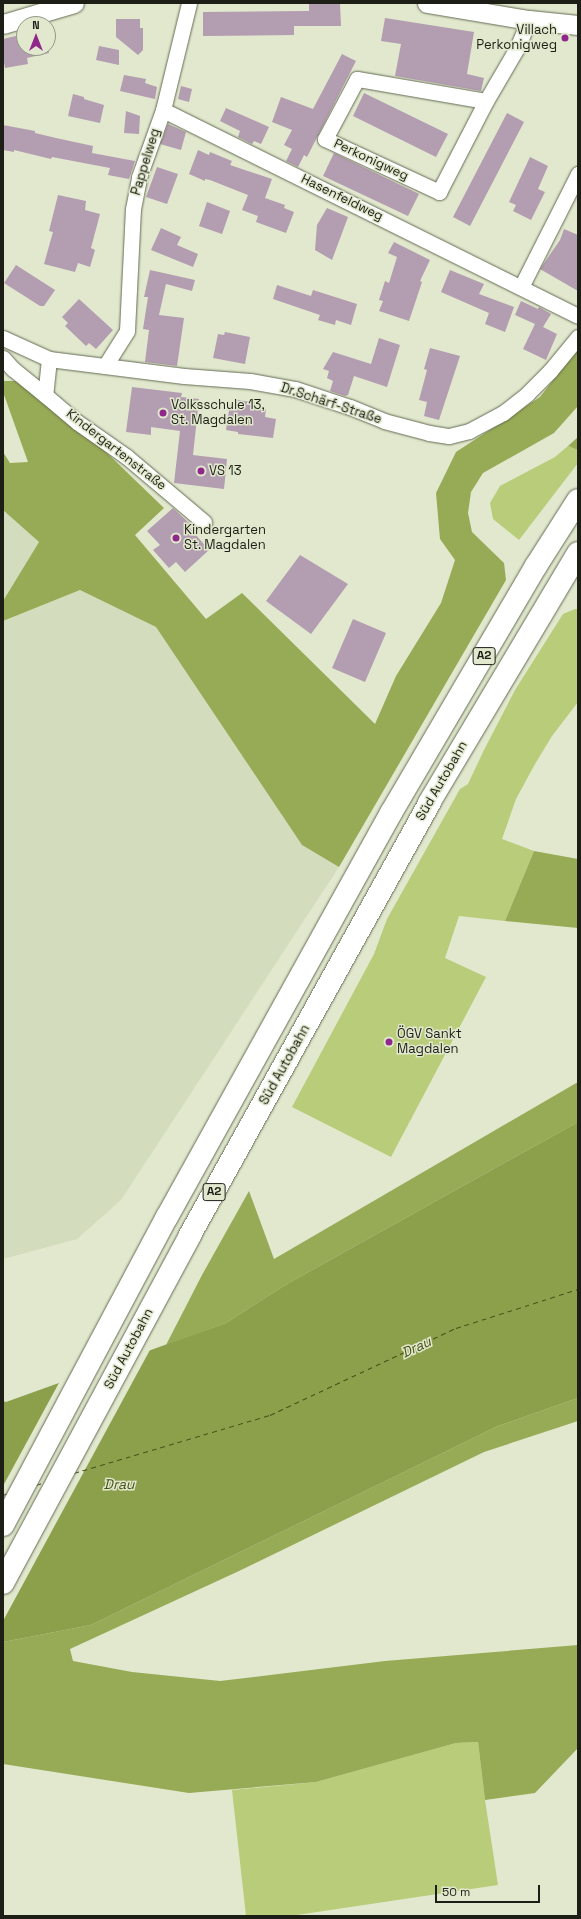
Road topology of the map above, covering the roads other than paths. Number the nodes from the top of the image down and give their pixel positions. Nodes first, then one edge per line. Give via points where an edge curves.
1 (74, 3) edge
2 (189, 3) edge
3 (427, 3) edge
4 (529, 20) junction
5 (3, 24) edge
6 (578, 25) edge
7 (486, 101) junction
8 (162, 110) junction
9 (578, 174) edge
10 (521, 287) junction
11 (578, 316) edge
12 (578, 337) edge
13 (3, 338) edge
14 (3, 358) edge
15 (49, 359) junction
16 (105, 366) junction
17 (45, 395) junction
18 (578, 500) edge
19 (204, 522) dead end
20 (578, 553) edge
21 (3, 1525) edge
22 (3, 1583) edge

1 - 5 street
2 - 8 street, Pappelweg
3 - 4 street
4 - 6 street
4 - 7 street, Perkonigweg via 517,48
7 - 7 street, Perkonigweg via 357,79 325,138 439,192
8 - 10 street, Hasenfeldweg
8 - 16 street, Pappelweg via 139,177 133,209 127,332
9 - 10 street
10 - 11 street, Hasenfeldweg
12 - 16 street, Dr.Schärf-Straße via 550,371 503,413 468,431 449,436 384,421 295,389 250,381
13 - 15 street, Dr.Schärf-Straße
14 - 17 street, Kindergartenstraße
15 - 16 street, Dr.Schärf-Straße
15 - 17 street
17 - 19 street, Kindergartenstraße via 77,422 128,456
18 - 21 highway, Süd Autobahn / A2 via 536,566 392,813 167,1217
20 - 22 highway, Süd Autobahn / A2 via 429,803 190,1235

